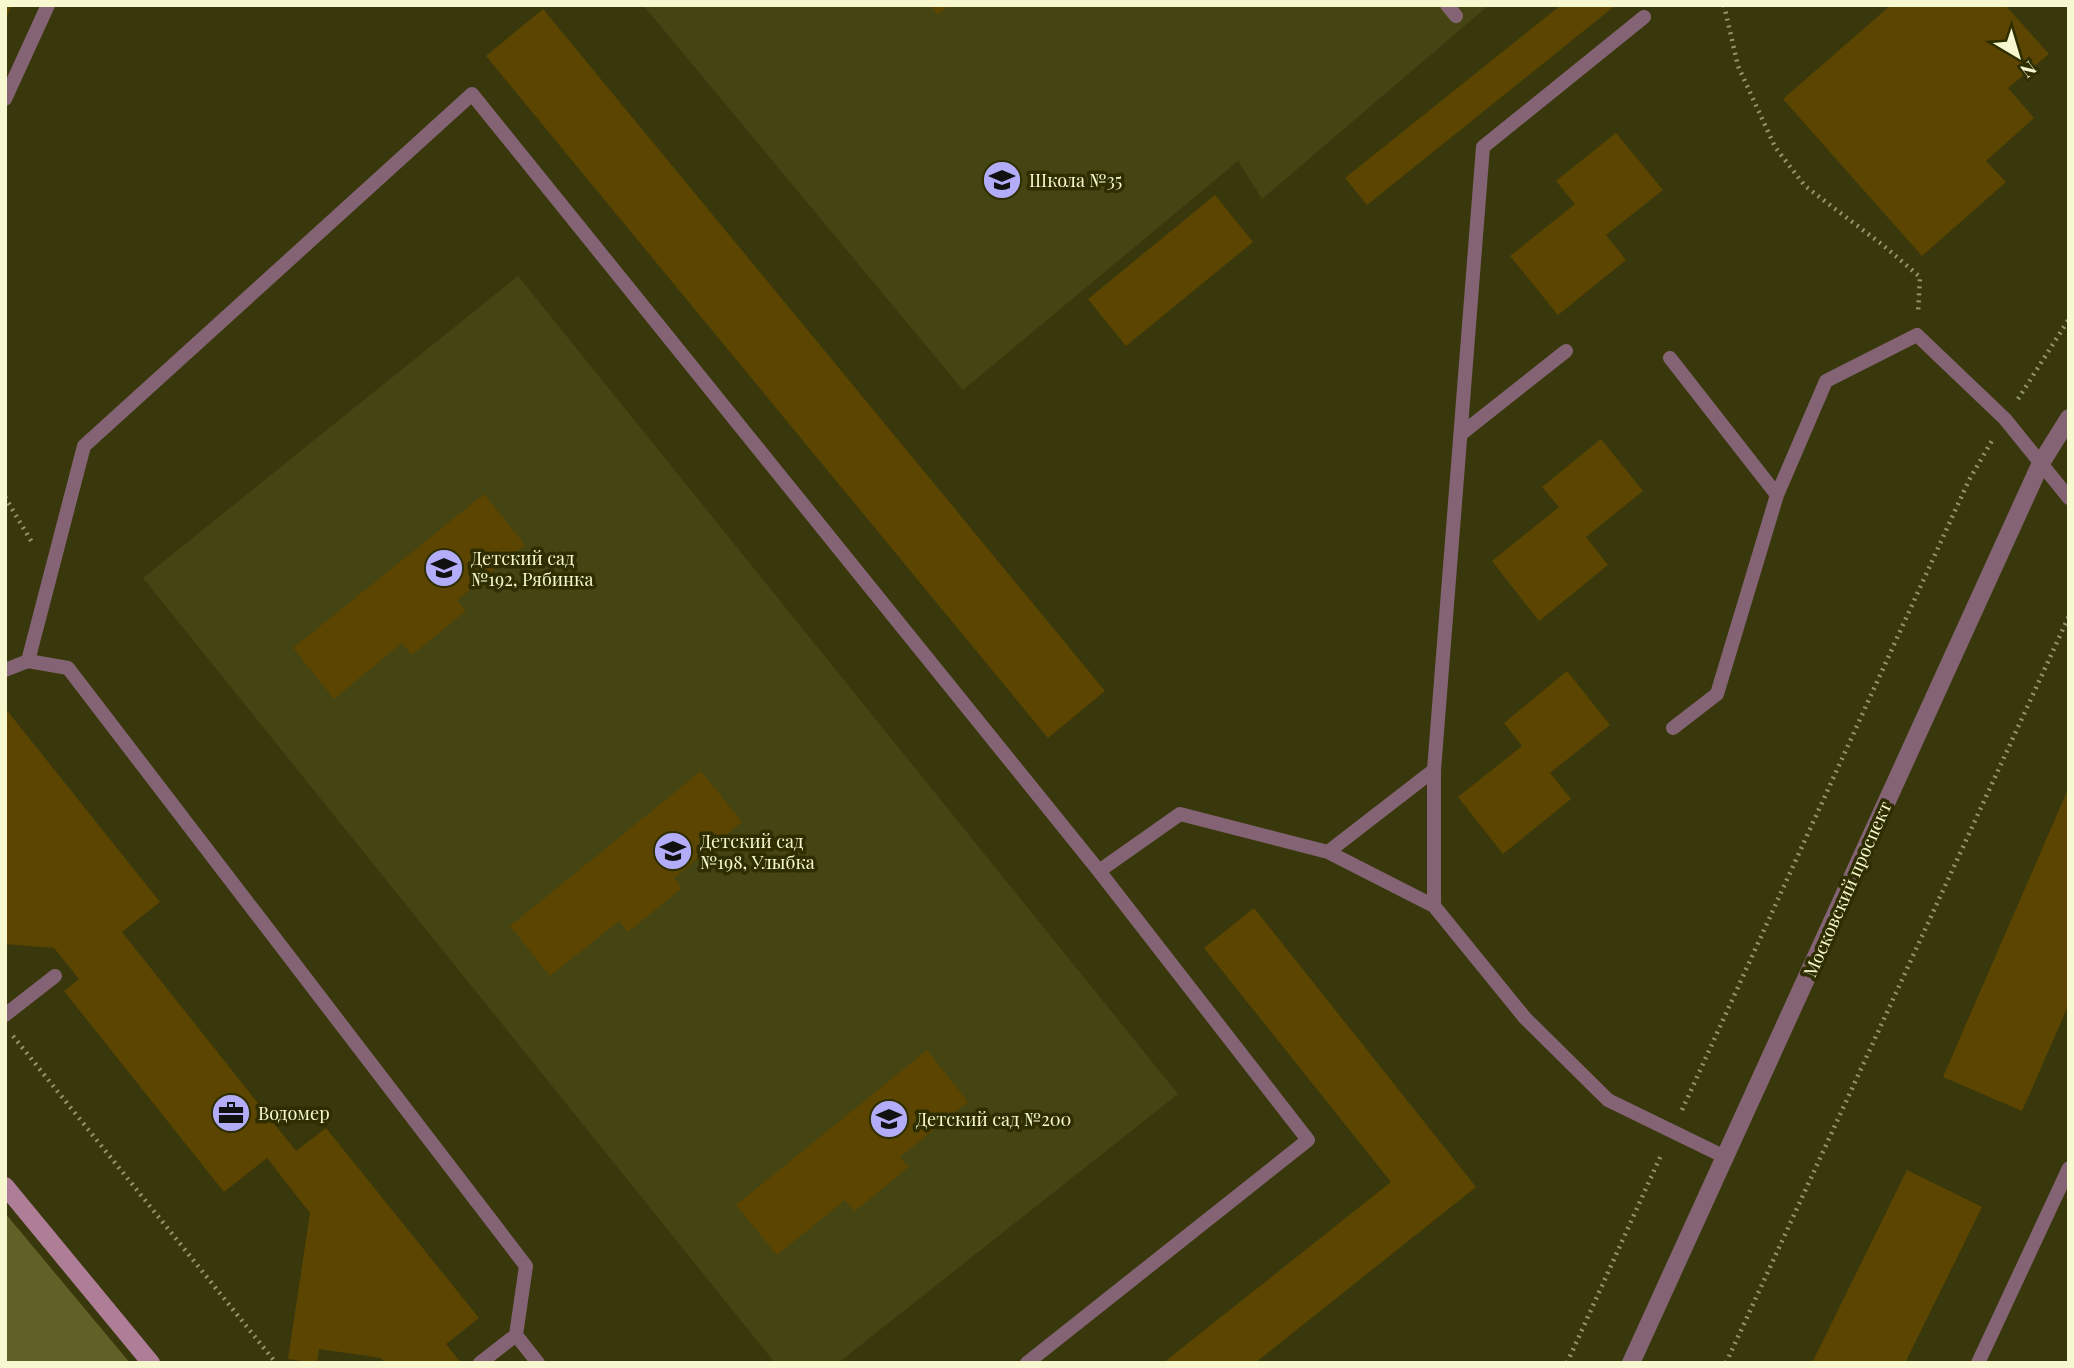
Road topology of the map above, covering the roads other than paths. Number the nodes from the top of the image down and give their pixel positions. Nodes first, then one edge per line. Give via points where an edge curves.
1 (48, 5) edge
2 (1644, 17) dead end
3 (5, 99) edge
4 (1566, 351) dead end
5 (1670, 358) dead end
6 (2069, 418) edge
7 (1461, 434) junction
8 (2041, 464) junction
9 (1777, 495) junction
10 (2069, 498) edge
11 (28, 661) junction
12 (5, 670) edge
13 (1673, 728) dead end
14 (1433, 771) junction
15 (1328, 852) junction
16 (1099, 871) junction
17 (1434, 906) junction
18 (55, 976) dead end
19 (5, 1014) edge
20 (1725, 1157) junction
21 (2069, 1168) edge
22 (5, 1186) edge
23 (516, 1335) junction
24 (151, 1363) edge
25 (480, 1363) edge
26 (538, 1363) edge
27 (1027, 1363) edge
28 (1631, 1363) edge
29 (1978, 1363) edge

1 - 3 lane
2 - 7 lane via 1483,147
4 - 7 lane
5 - 9 lane
6 - 8 street, Московский проспект
7 - 14 lane
8 - 9 lane via 2005,419 1917,335 1826,381
8 - 10 lane
8 - 20 street, Московский проспект
9 - 13 lane via 1717,694
11 - 12 lane
11 - 16 lane via 84,446 472,94
11 - 23 lane via 68,668 526,1266
14 - 15 lane
14 - 17 lane
15 - 16 lane via 1180,814
15 - 17 lane
16 - 27 lane via 1308,1140
17 - 20 lane via 1525,1018 1608,1100
18 - 19 lane
20 - 28 street, Московский проспект
21 - 29 lane
22 - 24 main road
23 - 25 lane
23 - 26 lane

